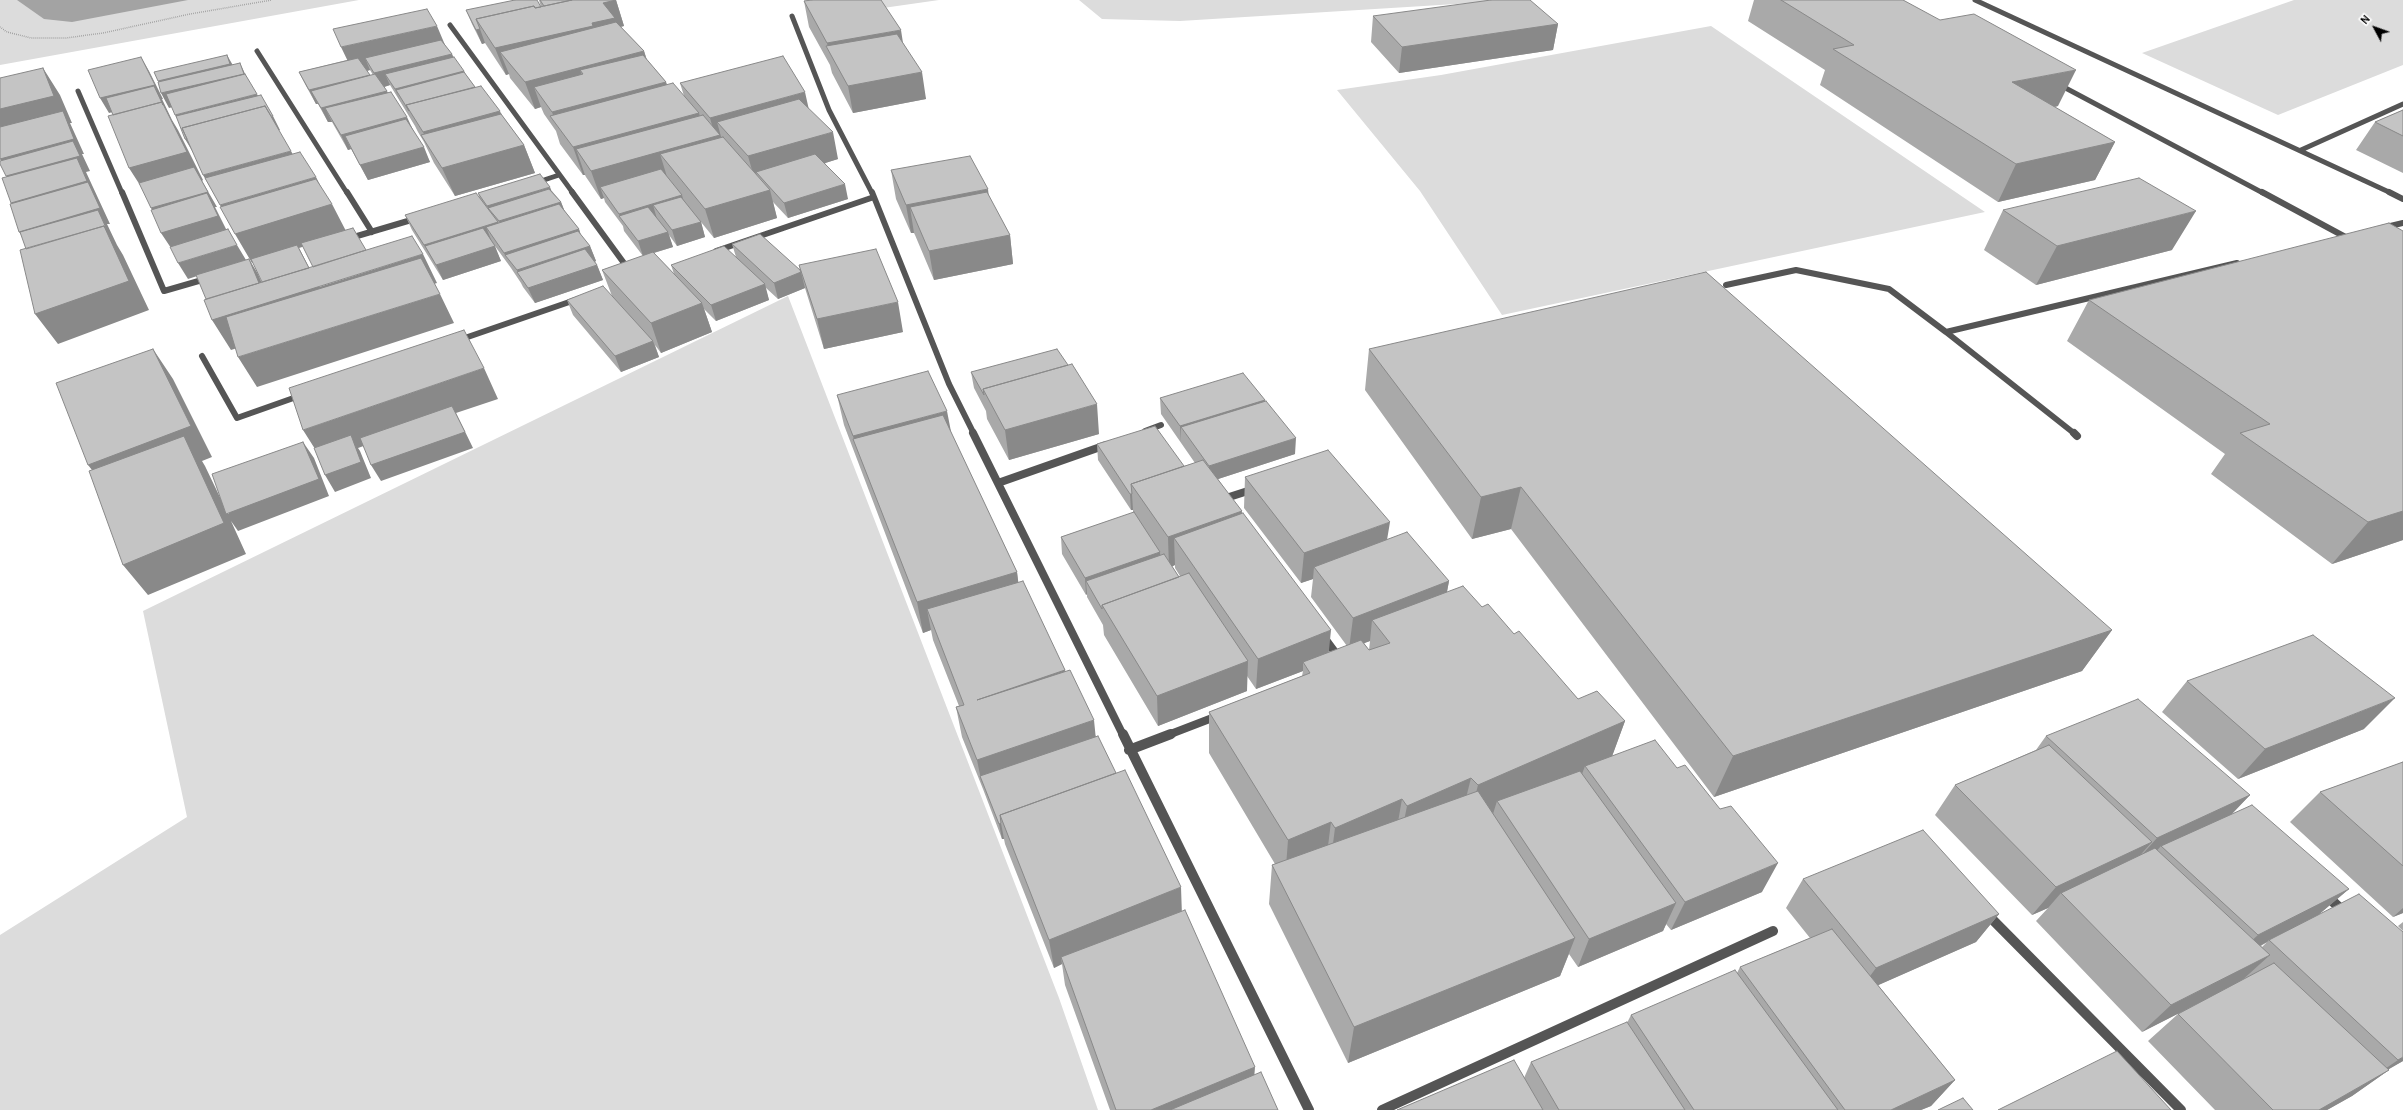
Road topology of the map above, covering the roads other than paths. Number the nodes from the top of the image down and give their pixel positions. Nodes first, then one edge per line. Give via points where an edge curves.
1 (1975, 0) edge
2 (792, 16) dead end
3 (450, 25) dead end
4 (257, 51) dead end
5 (2050, 80) edge
6 (78, 91) dead end
7 (2403, 104) edge
8 (2300, 150) junction
9 (559, 175) junction
10 (529, 184) edge
11 (874, 197) junction
12 (2403, 199) edge
13 (424, 216) edge
14 (2403, 223) edge
15 (2374, 230) edge
16 (372, 232) junction
17 (2359, 233) edge
18 (2345, 237) junction
19 (2337, 239) edge
20 (341, 240) edge
21 (2358, 244) edge
22 (710, 253) edge
23 (2245, 261) edge
24 (631, 273) edge
25 (218, 275) edge
26 (1726, 285) dead end
27 (583, 297) edge
28 (1946, 332) junction
29 (455, 342) edge
30 (202, 356) dead end
31 (312, 392) edge
32 (1161, 425) dead end
33 (1139, 433) edge
34 (2077, 436) dead end
35 (1116, 441) edge
36 (998, 483) junction
37 (1266, 485) edge
38 (1228, 506) edge
39 (1316, 627) edge
40 (1337, 668) edge
41 (1226, 712) edge
42 (1129, 750) junction
43 (2321, 890) edge
44 (1979, 906) edge
45 (2350, 917) edge
46 (1773, 931) dead end
47 (1309, 1110) edge
48 (1382, 1110) edge
49 (2181, 1110) edge

1 - 8 street
2 - 11 street via 829,110
3 - 9 street
4 - 16 street
5 - 18 street
6 - 25 street via 164,291
7 - 8 street
8 - 12 street
9 - 10 street
9 - 24 street
11 - 22 street
11 - 36 street via 949,384
13 - 16 street
14 - 15 street
16 - 20 street
17 - 18 street
18 - 19 street
18 - 21 street
23 - 28 street
26 - 28 street via 1796,270 1889,289
27 - 29 street
28 - 34 street
30 - 31 street via 237,418
32 - 33 street
35 - 36 street
36 - 42 street
37 - 38 street via 1223,499
39 - 40 street via 1345,665
41 - 42 street
42 - 47 street
43 - 45 street
44 - 49 street
46 - 48 street

